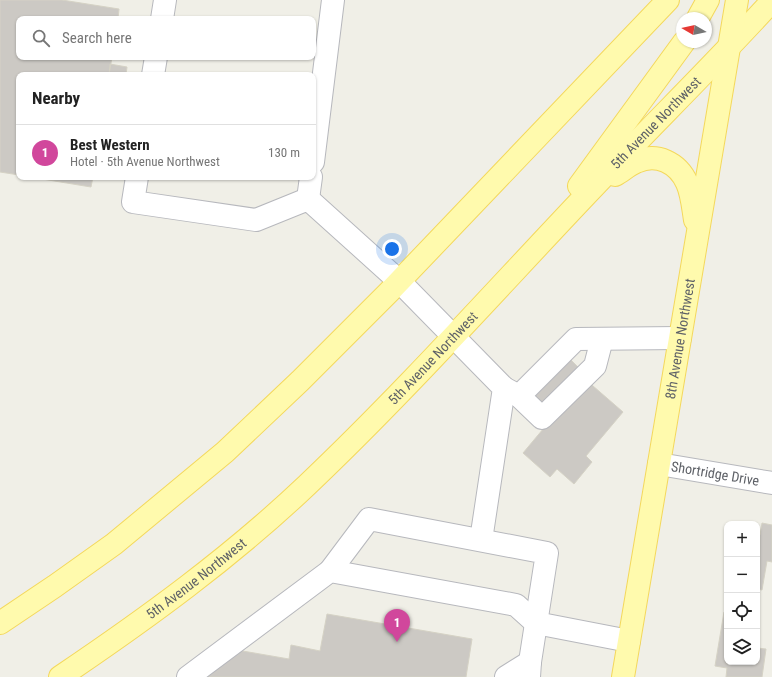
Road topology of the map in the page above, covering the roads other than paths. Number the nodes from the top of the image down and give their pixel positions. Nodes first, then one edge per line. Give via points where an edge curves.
1 (165, 0) edge
2 (333, 0) edge
3 (668, 0) edge
4 (708, 0) edge
5 (737, 0) edge
6 (741, 0) edge
7 (772, 1) edge
8 (701, 12) edge
9 (162, 16) edge
10 (680, 48) edge
11 (729, 48) junction
12 (156, 60) edge
13 (154, 72) edge
14 (316, 138) edge
15 (137, 180) edge
16 (311, 180) edge
17 (587, 193) junction
18 (308, 199) junction
19 (698, 234) junction
20 (526, 260) junction
21 (399, 281) junction
22 (454, 336) junction
23 (680, 338) junction
24 (602, 339) junction
25 (512, 392) junction
26 (659, 464) junction
27 (772, 483) edge
28 (481, 540) junction
29 (330, 571) junction
30 (0, 623) edge
31 (536, 623) junction
32 (630, 641) junction
33 (530, 669) edge
34 (60, 677) edge
35 (188, 677) edge
36 (506, 677) edge
37 (623, 677) edge

1 - 9 street
2 - 14 street
3 - 21 main road
4 - 8 main road
5 - 11 main road, 8th Avenue Northwest
6 - 11 main road
7 - 11 main road, 5th Avenue Northwest
10 - 20 main road
11 - 17 main road, 5th Avenue Northwest
11 - 19 main road, 8th Avenue Northwest
12 - 13 street
15 - 18 street via 133,202 256,220
16 - 18 street
17 - 19 main road via 636,162 649,158 660,159 673,164 688,184
17 - 20 main road, 5th Avenue Northwest
18 - 21 street
19 - 23 main road, 8th Avenue Northwest
20 - 22 main road, 5th Avenue Northwest
21 - 22 street
21 - 30 main road via 225,452 114,544
22 - 25 street
22 - 34 main road, 5th Avenue Northwest via 305,487 238,546 175,596
23 - 24 street
23 - 26 main road, 8th Avenue Northwest
24 - 25 street via 576,339
24 - 25 street via 595,366 542,418
25 - 28 street
26 - 27 street, Shortridge Drive
26 - 32 main road, 8th Avenue Northwest
28 - 29 street via 369,520
28 - 31 street via 547,553
29 - 31 street via 516,605
29 - 35 street
31 - 32 street
31 - 33 street
32 - 37 main road, 8th Avenue Northwest
33 - 36 street

